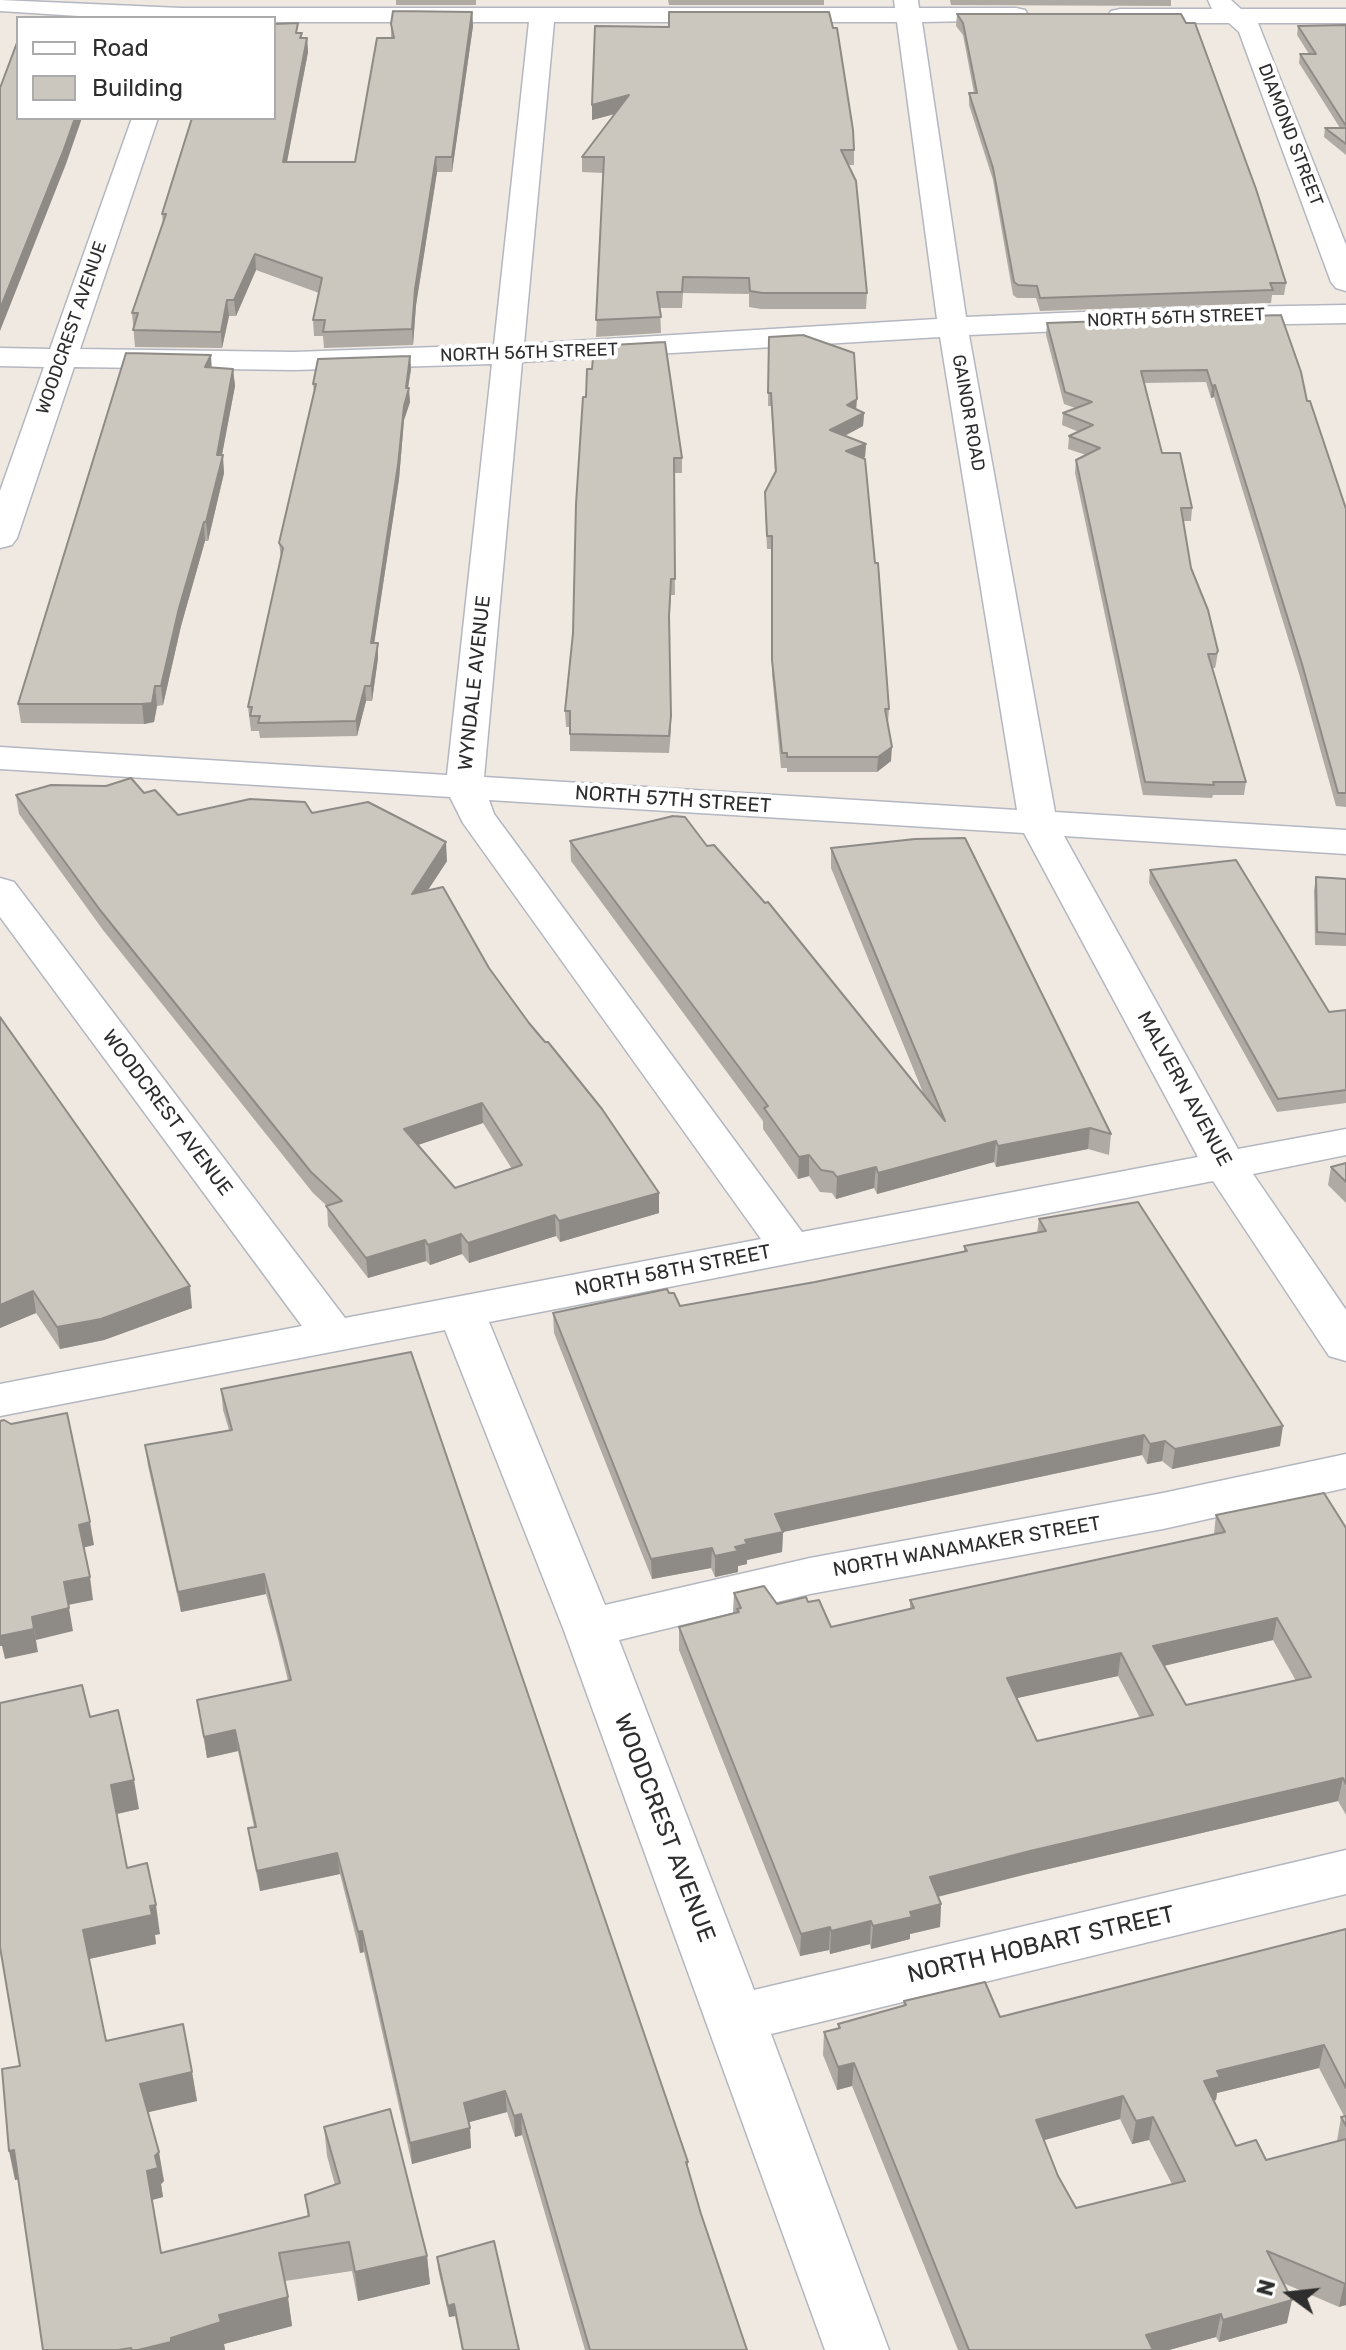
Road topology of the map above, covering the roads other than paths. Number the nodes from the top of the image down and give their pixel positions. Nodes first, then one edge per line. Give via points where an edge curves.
1 (0, 4) edge
2 (907, 8) edge
3 (1228, 8) edge
4 (1045, 15) edge
5 (1090, 15) edge
6 (180, 16) edge
7 (542, 16) junction
8 (1346, 16) edge
9 (144, 120) edge
10 (1346, 282) edge
11 (1346, 314) edge
12 (953, 327) junction
13 (509, 354) junction
14 (0, 357) edge
15 (60, 360) junction
16 (0, 538) edge
17 (0, 758) edge
18 (464, 786) junction
19 (1038, 824) junction
20 (1346, 842) edge
21 (0, 890) edge
22 (1346, 1142) edge
23 (1224, 1164) junction
24 (790, 1248) junction
25 (461, 1311) junction
26 (333, 1335) junction
27 (1346, 1345) edge
28 (0, 1400) edge
29 (1346, 1471) edge
30 (589, 1628) junction
31 (1346, 1872) edge
32 (736, 2018) junction
33 (857, 2350) edge

1 - 6 street
2 - 4 street
2 - 7 street
2 - 12 street, GAINOR ROAD
3 - 5 street
3 - 8 street
3 - 10 street, DIAMOND STREET via 1250,29
6 - 7 street
7 - 13 street, WYNDALE AVENUE
9 - 15 street, WOODCREST AVENUE
11 - 12 street, NORTH 56TH STREET
12 - 13 street, NORTH 56TH STREET
12 - 19 street, GAINOR ROAD
13 - 15 street, NORTH 56TH STREET via 294,361
13 - 18 street, WYNDALE AVENUE
14 - 15 street, NORTH 56TH STREET
15 - 16 street, WOODCREST AVENUE
17 - 18 street, NORTH 57TH STREET
18 - 19 street, NORTH 57TH STREET
18 - 24 street, WYNDALE AVENUE via 476,815
19 - 20 street, NORTH 57TH STREET
19 - 23 street, MALVERN AVENUE
21 - 26 street, WOODCREST AVENUE
22 - 23 street, NORTH 58TH STREET
23 - 24 street, NORTH 58TH STREET
23 - 27 street, MALVERN AVENUE
24 - 25 street, NORTH 58TH STREET
25 - 26 street, NORTH 58TH STREET
25 - 30 street, WOODCREST AVENUE
26 - 28 street, NORTH 58TH STREET
29 - 30 street, NORTH WANAMAKER STREET via 1163,1511 810,1576
30 - 32 street, WOODCREST AVENUE
31 - 32 street, NORTH HOBART STREET
32 - 33 street, WOODCREST AVENUE

